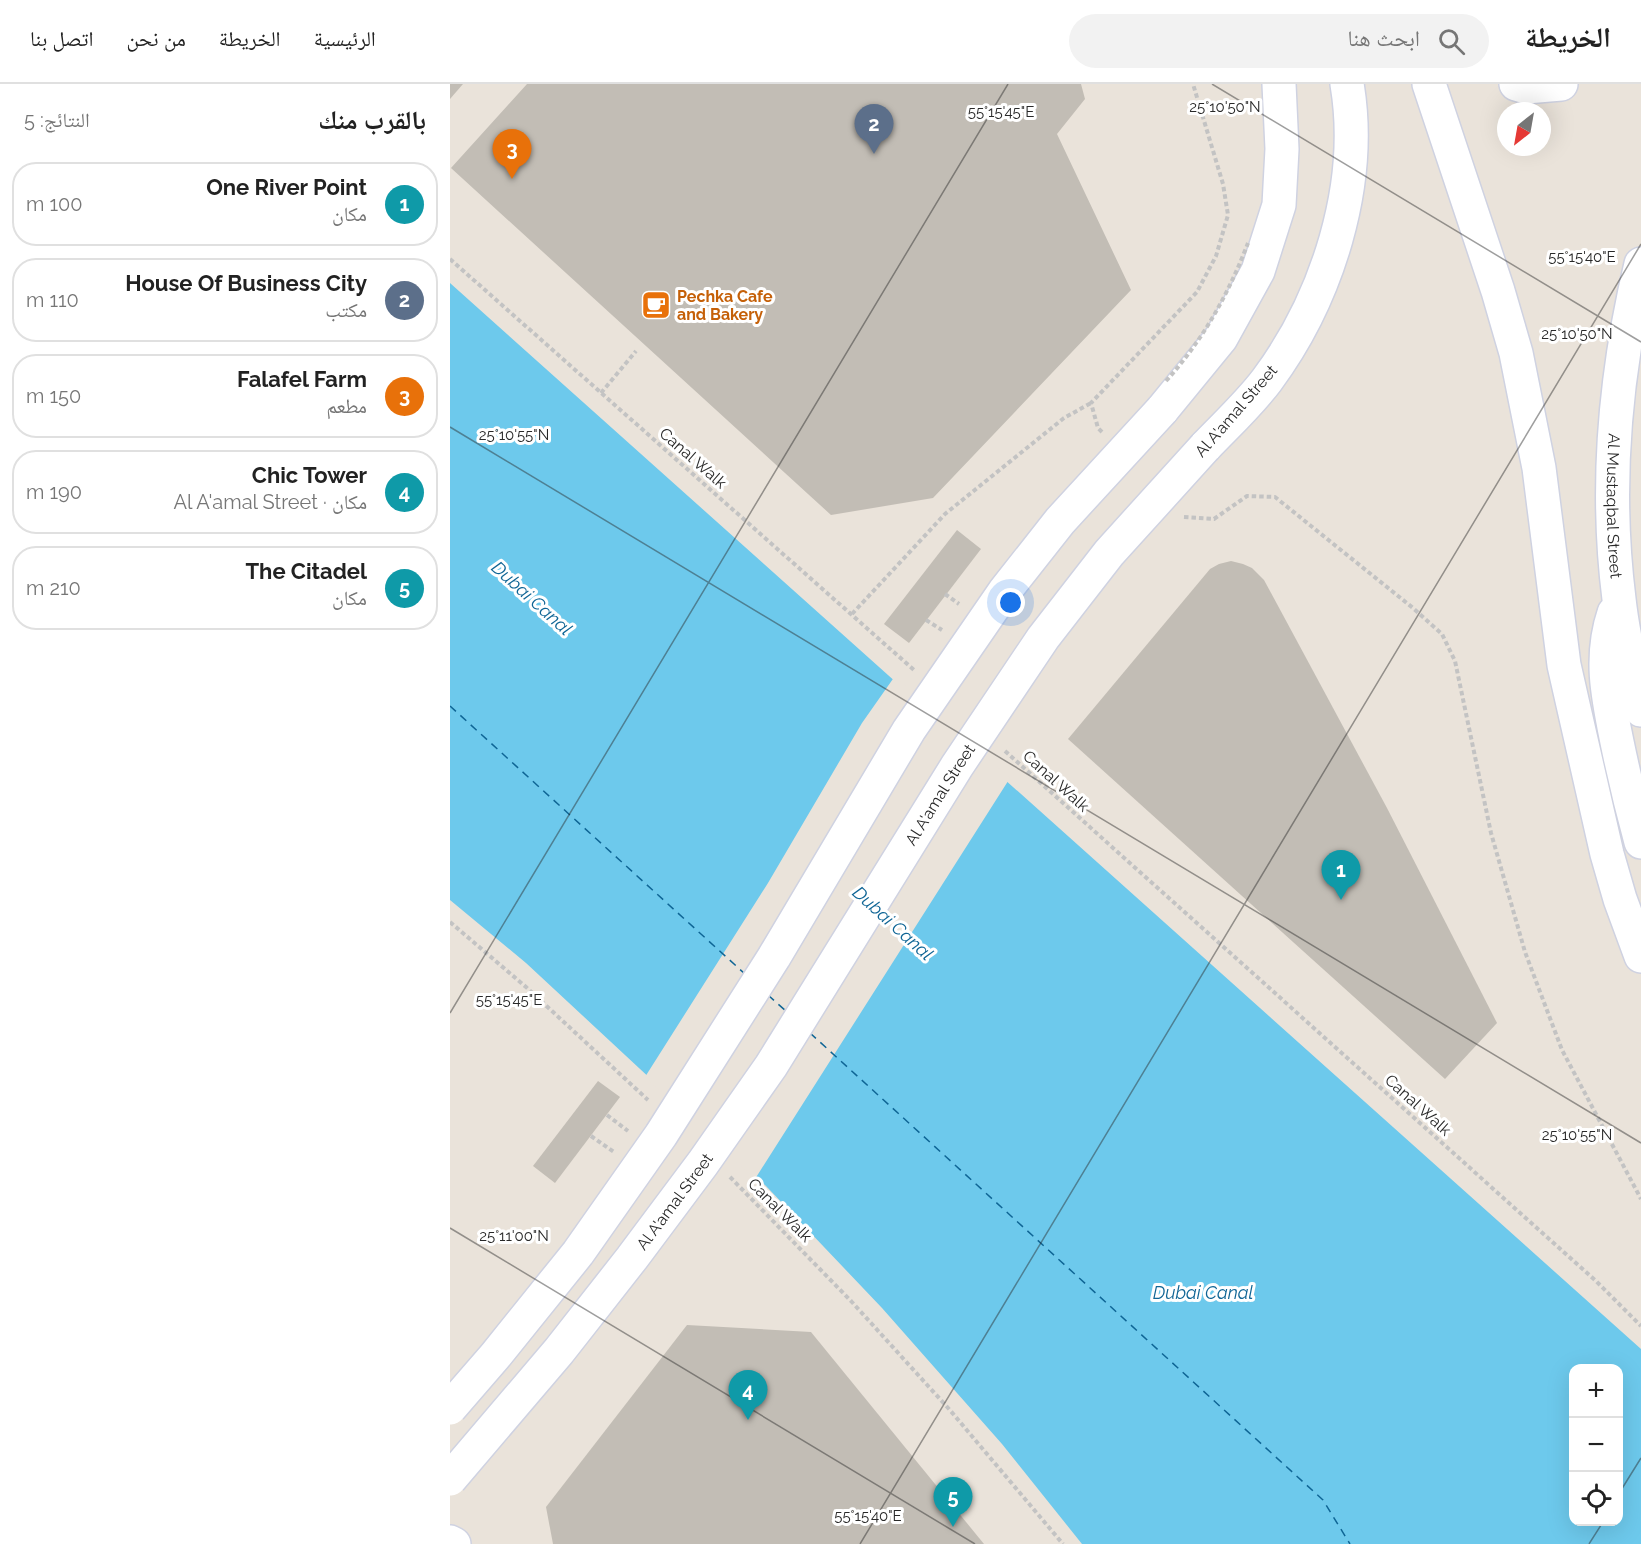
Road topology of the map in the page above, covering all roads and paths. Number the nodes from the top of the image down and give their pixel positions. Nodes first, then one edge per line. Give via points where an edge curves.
1 (1192, 84) edge
2 (1279, 84) edge
3 (1347, 84) edge
4 (1429, 84) edge
5 (1516, 84) edge
6 (1560, 84) edge
7 (450, 259) edge
8 (1641, 264) edge
9 (636, 351) dead end
10 (601, 393) junction
11 (1091, 403) junction
12 (1106, 436) dead end
13 (1178, 510) dead end
14 (945, 594) dead end
15 (1619, 600) junction
16 (964, 608) dead end
17 (852, 614) junction
18 (926, 620) dead end
19 (945, 632) dead end
20 (923, 678) dead end
21 (1641, 711) edge
22 (1002, 749) dead end
23 (1641, 842) edge
24 (450, 922) edge
25 (1641, 956) edge
26 (656, 1108) dead end
27 (607, 1115) dead end
28 (629, 1131) dead end
29 (591, 1136) dead end
30 (614, 1152) dead end
31 (725, 1172) dead end
32 (1641, 1199) edge
33 (1641, 1326) edge
34 (450, 1407) edge
35 (450, 1479) edge
36 (1063, 1544) edge

1 - 11 path via 1223,184 1228,215 1216,256 1197,292
2 - 34 street, bridge via 1279,206 1258,271 1221,338 1162,410 1060,521 1004,592 909,730 774,957 661,1135 578,1253
3 - 35 street, Al A'amal Street, bridge via 1348,174 1337,236 1307,316 1282,357 1265,381 1110,553 1043,638 957,765 771,1066 703,1163 566,1342
4 - 25 street via 1516,352 1539,468 1564,665 1607,854
5 - 6 street
7 - 10 path, Canal Walk
8 - 15 street, Al Mustaqbal Street via 1621,370 1615,439 1612,493
9 - 10 path
10 - 17 path, Canal Walk
11 - 12 path via 1098,428
11 - 17 path via 1064,418 945,514
13 - 32 path via 1186,518 1214,519 1247,496 1275,497 1442,634 1455,661 1491,833 1525,952 1562,1050
14 - 16 path
15 - 21 street, Al Mustaqbal Street
15 - 23 street via 1606,646 1606,693
17 - 20 path, Canal Walk
18 - 19 path
22 - 33 path, Canal Walk via 1596,1281
24 - 26 path
27 - 28 path
29 - 30 path
31 - 36 path, Canal Walk via 859,1309

